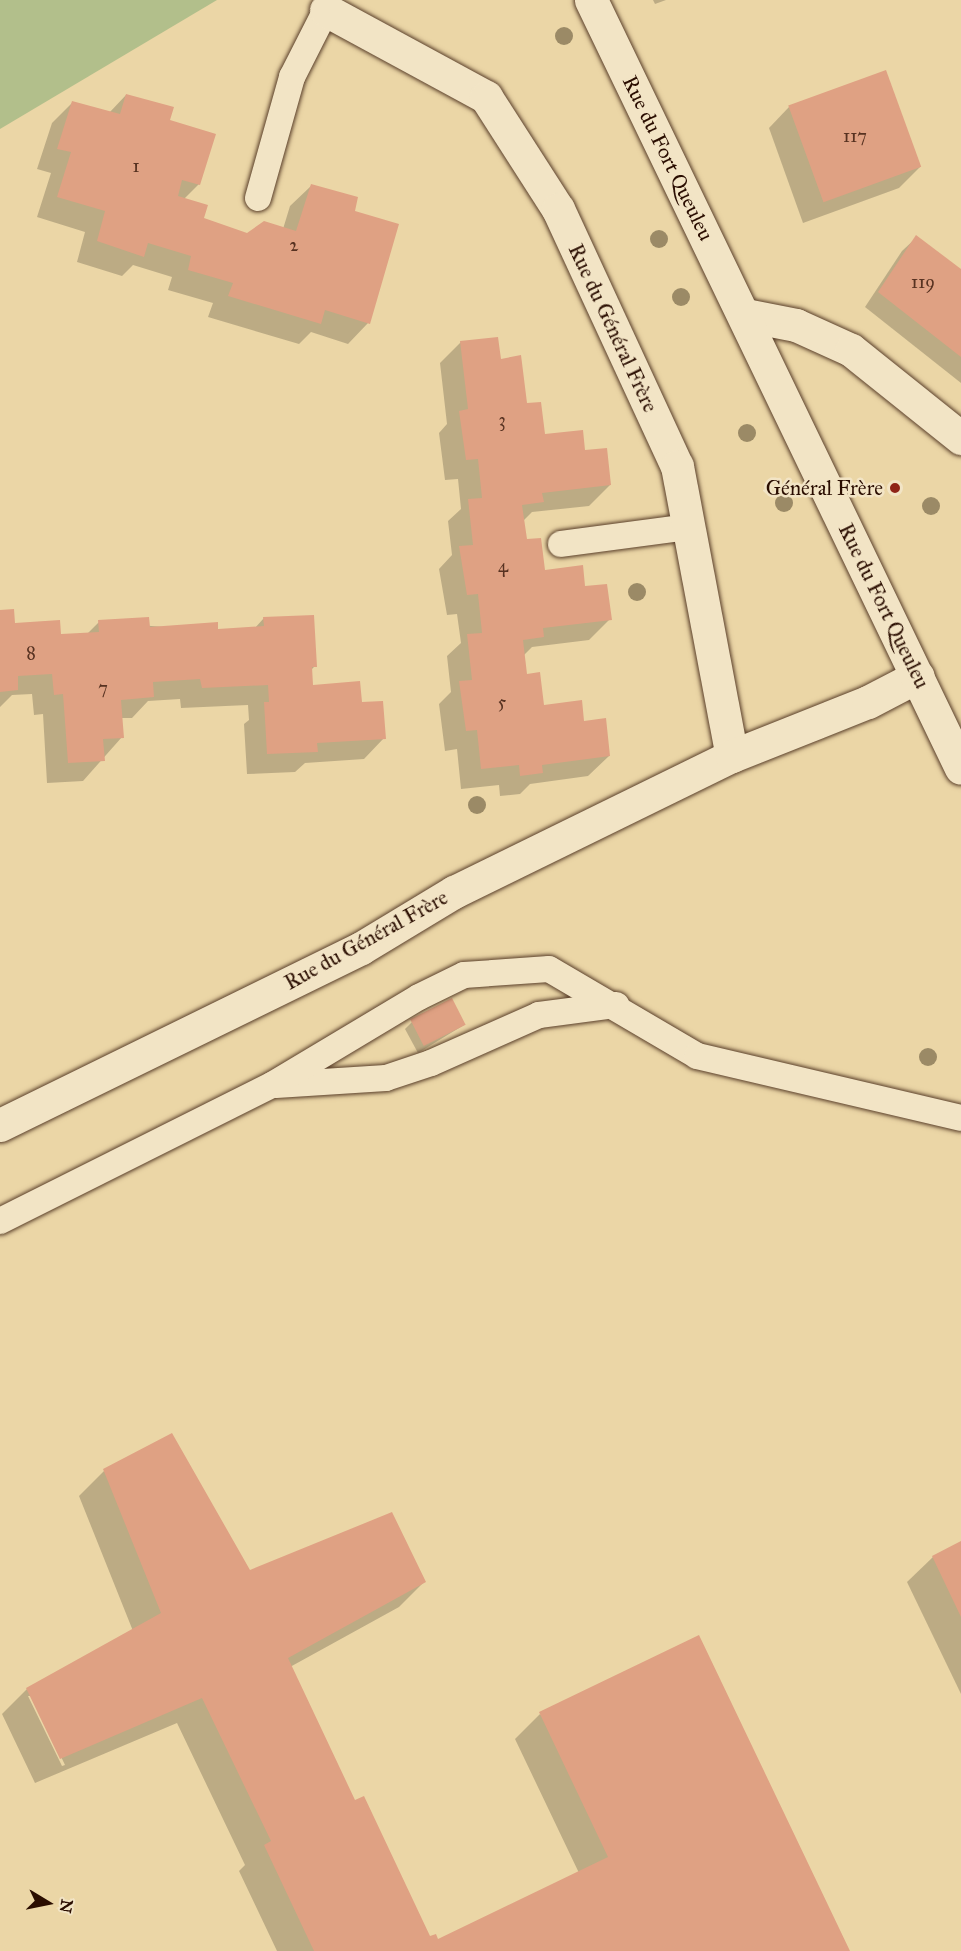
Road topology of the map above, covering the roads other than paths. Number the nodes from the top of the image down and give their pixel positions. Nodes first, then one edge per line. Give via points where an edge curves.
1 (591, 0) edge
2 (326, 10) joint
3 (258, 198) dead end
4 (745, 315) junction
5 (961, 438) edge
6 (688, 527) junction
7 (561, 544) dead end
8 (918, 676) junction
9 (732, 756) junction
10 (961, 768) edge
11 (616, 1005) junction
12 (272, 1085) junction
13 (961, 1118) edge
14 (0, 1125) edge
15 (0, 1221) edge

1 - 4 street, Rue du Fort Queuleu
2 - 3 lane via 292,77
2 - 6 street, Rue du Général Frère via 486,97 558,209 677,466
4 - 5 street via 796,325 851,350
4 - 8 street, Rue du Fort Queuleu
6 - 7 lane
6 - 9 street, Rue du Général Frère
8 - 9 street, Rue du Général Frère via 868,702
8 - 10 street, Rue du Fort Queuleu
9 - 14 street, Rue du Général Frère via 454,892 361,948
11 - 12 lane via 539,1016 386,1078
11 - 12 lane via 549,969 464,975 419,997
11 - 13 lane via 697,1056
12 - 15 lane

